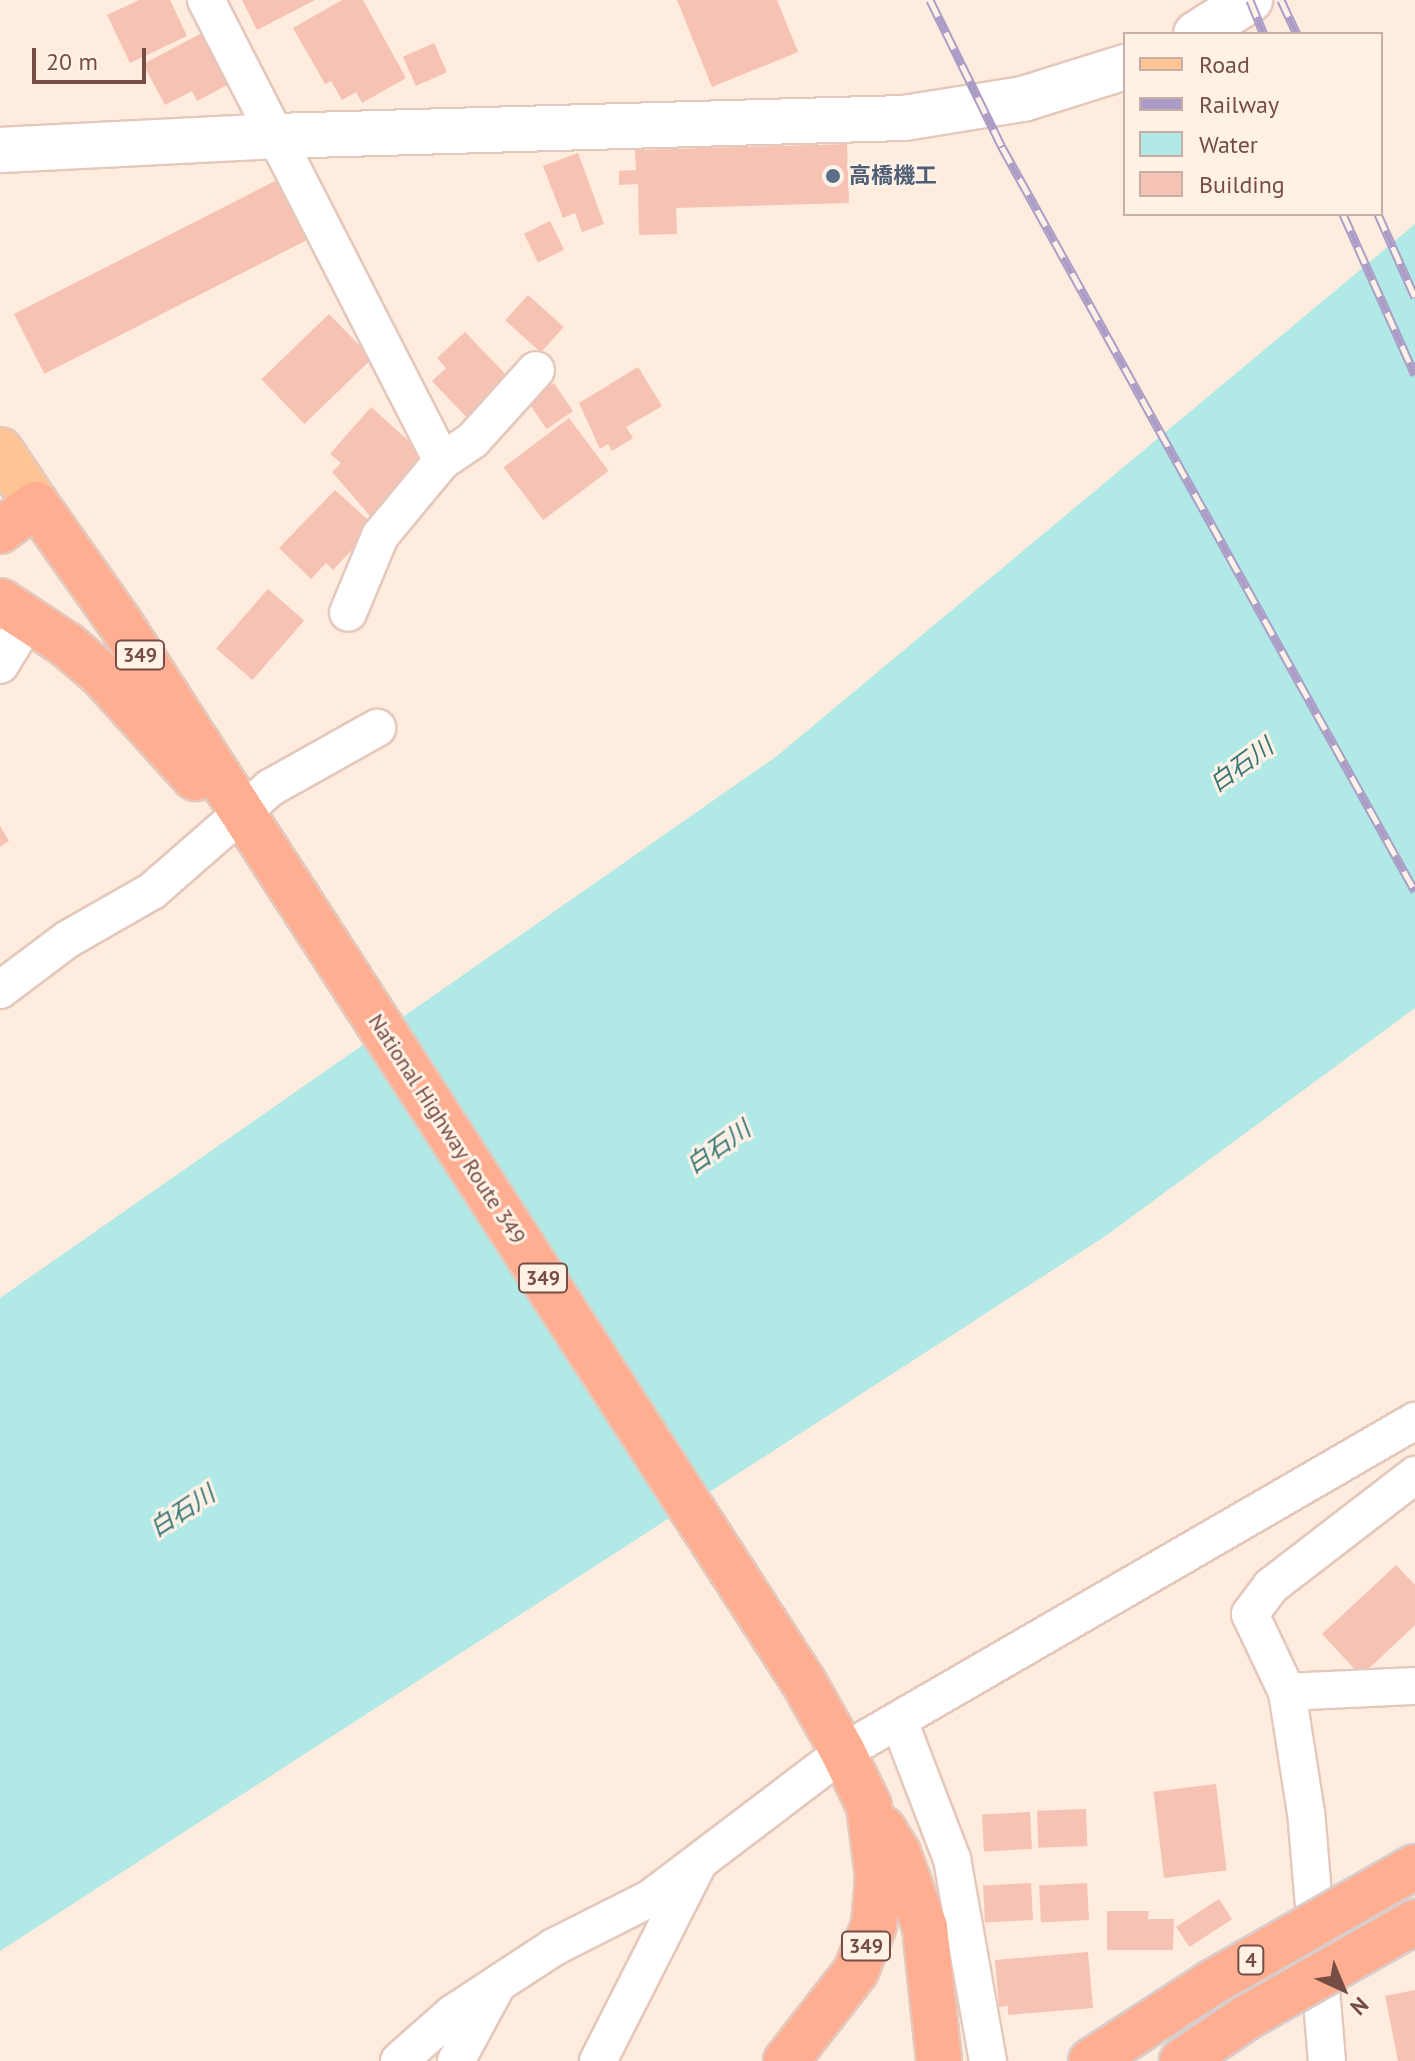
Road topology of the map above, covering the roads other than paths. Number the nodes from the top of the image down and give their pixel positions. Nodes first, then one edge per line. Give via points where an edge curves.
1 (206, 0) edge
2 (1250, 0) edge
3 (1199, 32) edge
4 (1123, 68) edge
5 (275, 136) junction
6 (0, 150) edge
7 (536, 370) dead end
8 (0, 450) edge
9 (442, 461) junction
10 (36, 504) junction
11 (0, 531) edge
12 (15, 610) edge
13 (348, 613) dead end
14 (0, 665) edge
15 (377, 728) dead end
16 (238, 811) junction
17 (0, 990) edge
18 (1415, 1421) edge
19 (1415, 1475) edge
20 (1415, 1686) edge
21 (1287, 1692) junction
22 (899, 1721) junction
23 (843, 1752) junction
24 (869, 1806) junction
25 (702, 1856) junction
26 (1415, 1867) edge
27 (1415, 1922) edge
28 (499, 1983) junction
29 (399, 2061) edge
30 (456, 2061) edge
31 (598, 2061) edge
32 (786, 2061) edge
33 (939, 2061) edge
34 (988, 2061) edge
35 (1091, 2061) edge
36 (1182, 2061) edge
37 (1327, 2061) edge

1 - 5 street
2 - 3 street
4 - 5 street via 1023,99 904,118
5 - 6 street
5 - 9 street
7 - 9 street via 473,440
8 - 10 main road
9 - 13 street via 380,536
10 - 11 highway
10 - 16 highway, National Highway Route 349 / 349 via 120,623
12 - 14 street
12 - 16 highway, 349 via 102,675 178,765
15 - 16 street
16 - 17 street via 152,891 68,939
16 - 23 highway, National Highway Route 349 / 349 via 803,1681
18 - 22 street via 1012,1650
19 - 21 street via 1271,1586 1250,1614
20 - 21 street
21 - 37 street via 1306,1813
22 - 23 street
22 - 34 street via 952,1859
23 - 24 highway, National Highway Route 349 / 349
23 - 25 street
24 - 32 highway, National Highway Route 349 / 349 via 878,1877 874,1925 856,1971
24 - 33 highway, 349 via 898,1853 925,1927
25 - 28 street via 651,1898 554,1947
25 - 31 street
26 - 35 highway, 4, bridge via 1226,1974
27 - 36 highway, 4, bridge via 1249,2016
28 - 29 street via 452,2014
28 - 30 street

